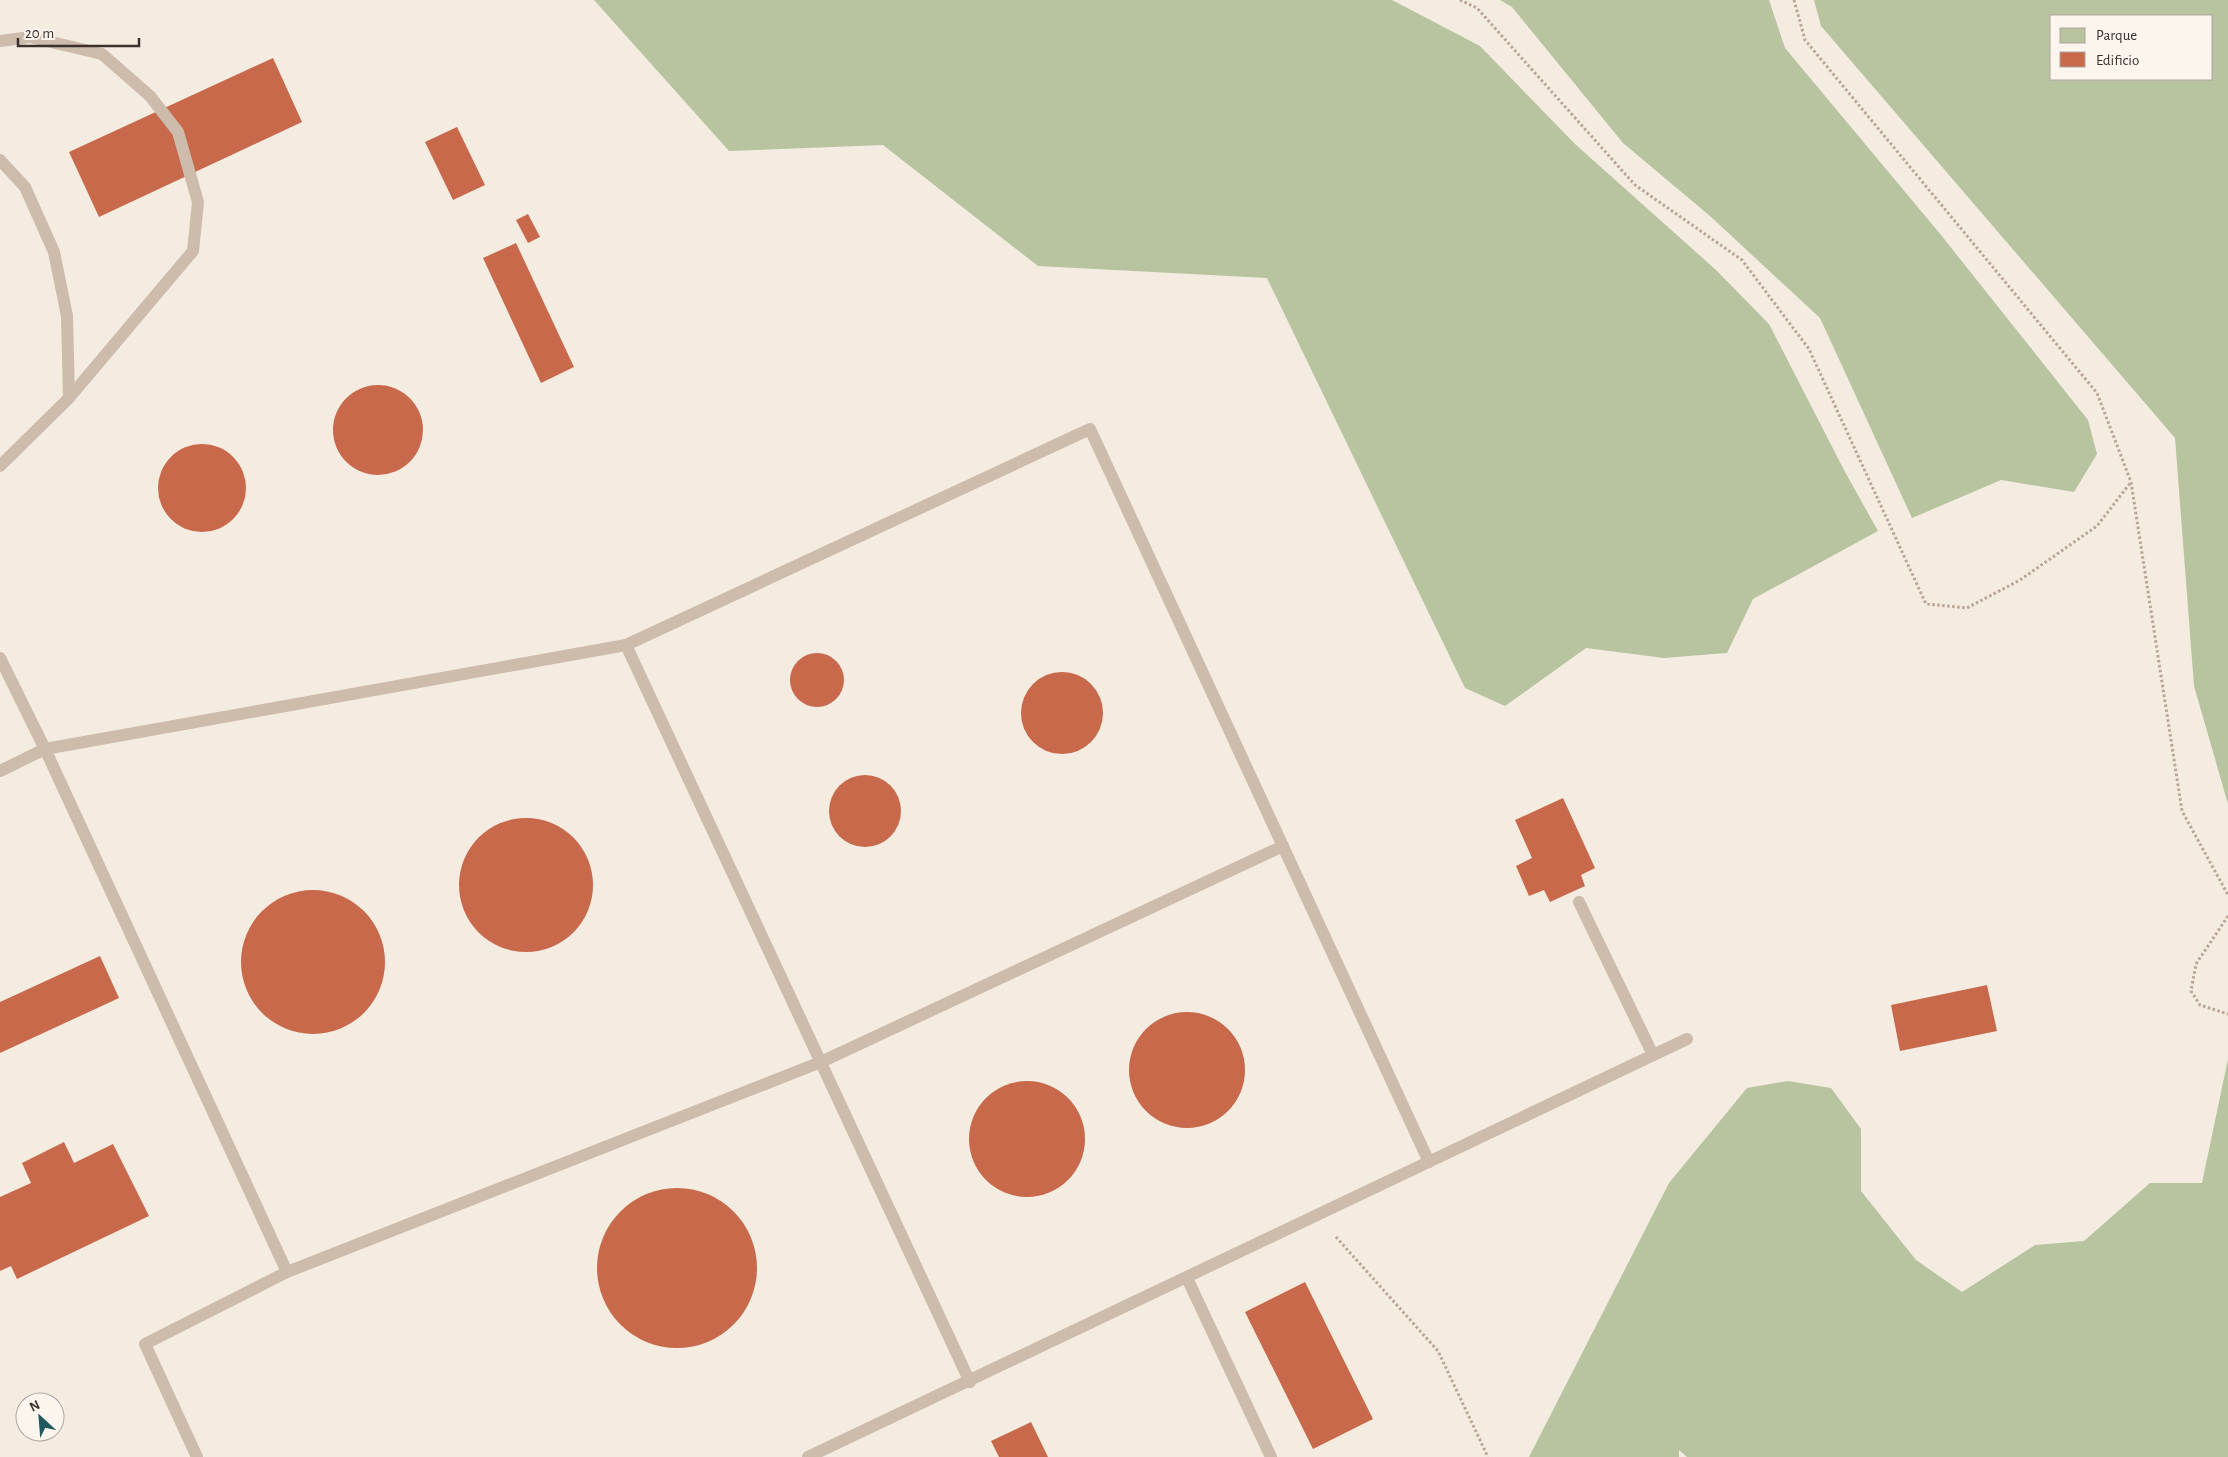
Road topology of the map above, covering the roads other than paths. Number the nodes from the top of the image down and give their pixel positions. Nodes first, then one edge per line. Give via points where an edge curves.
1 (0, 41) edge
2 (0, 160) edge
3 (69, 398) junction
4 (0, 466) edge
5 (626, 645) junction
6 (0, 658) edge
7 (46, 749) junction
8 (0, 771) edge
9 (1283, 846) junction
10 (1579, 902) dead end
11 (1688, 1039) dead end
12 (1653, 1055) junction
13 (821, 1062) junction
14 (1429, 1162) junction
15 (287, 1272) junction
16 (1187, 1278) junction
17 (970, 1382) junction
18 (197, 1457) edge
19 (808, 1457) edge
20 (1271, 1457) edge

1 - 3 lane via 30,37 102,54 150,96 178,132 198,202 193,251
2 - 3 lane via 25,186 54,252 67,316
3 - 4 lane
5 - 7 lane
5 - 9 lane via 1090,429
5 - 13 lane
6 - 7 lane
7 - 8 lane
7 - 15 lane
9 - 13 lane
9 - 14 lane
10 - 12 lane
11 - 12 lane
12 - 14 lane
13 - 15 lane
13 - 17 lane
14 - 16 lane
15 - 18 lane via 144,1344
16 - 17 lane
16 - 20 lane
17 - 19 lane

